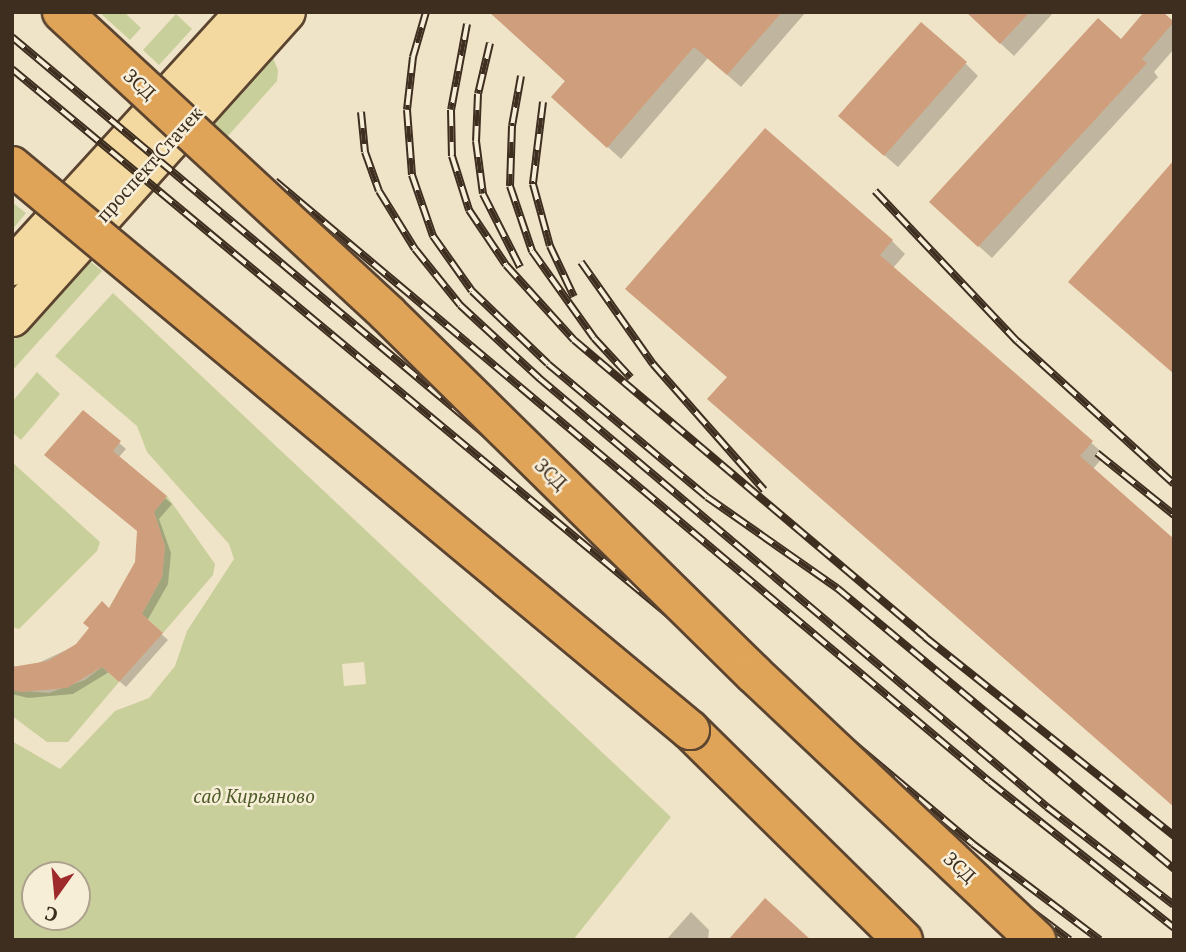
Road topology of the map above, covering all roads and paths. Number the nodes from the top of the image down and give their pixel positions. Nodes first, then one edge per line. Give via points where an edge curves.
1 (62, 12) edge
2 (244, 12) edge
3 (286, 12) edge
4 (12, 166) edge
5 (12, 266) edge
6 (12, 317) edge
7 (904, 940) edge
8 (1036, 940) edge

1 - 8 highway, ЗСД, bridge via 387,313 754,674
2 - 5 main road, проспект Стачек
3 - 6 main road, проспект Стачек
4 - 7 highway, bridge via 690,730

